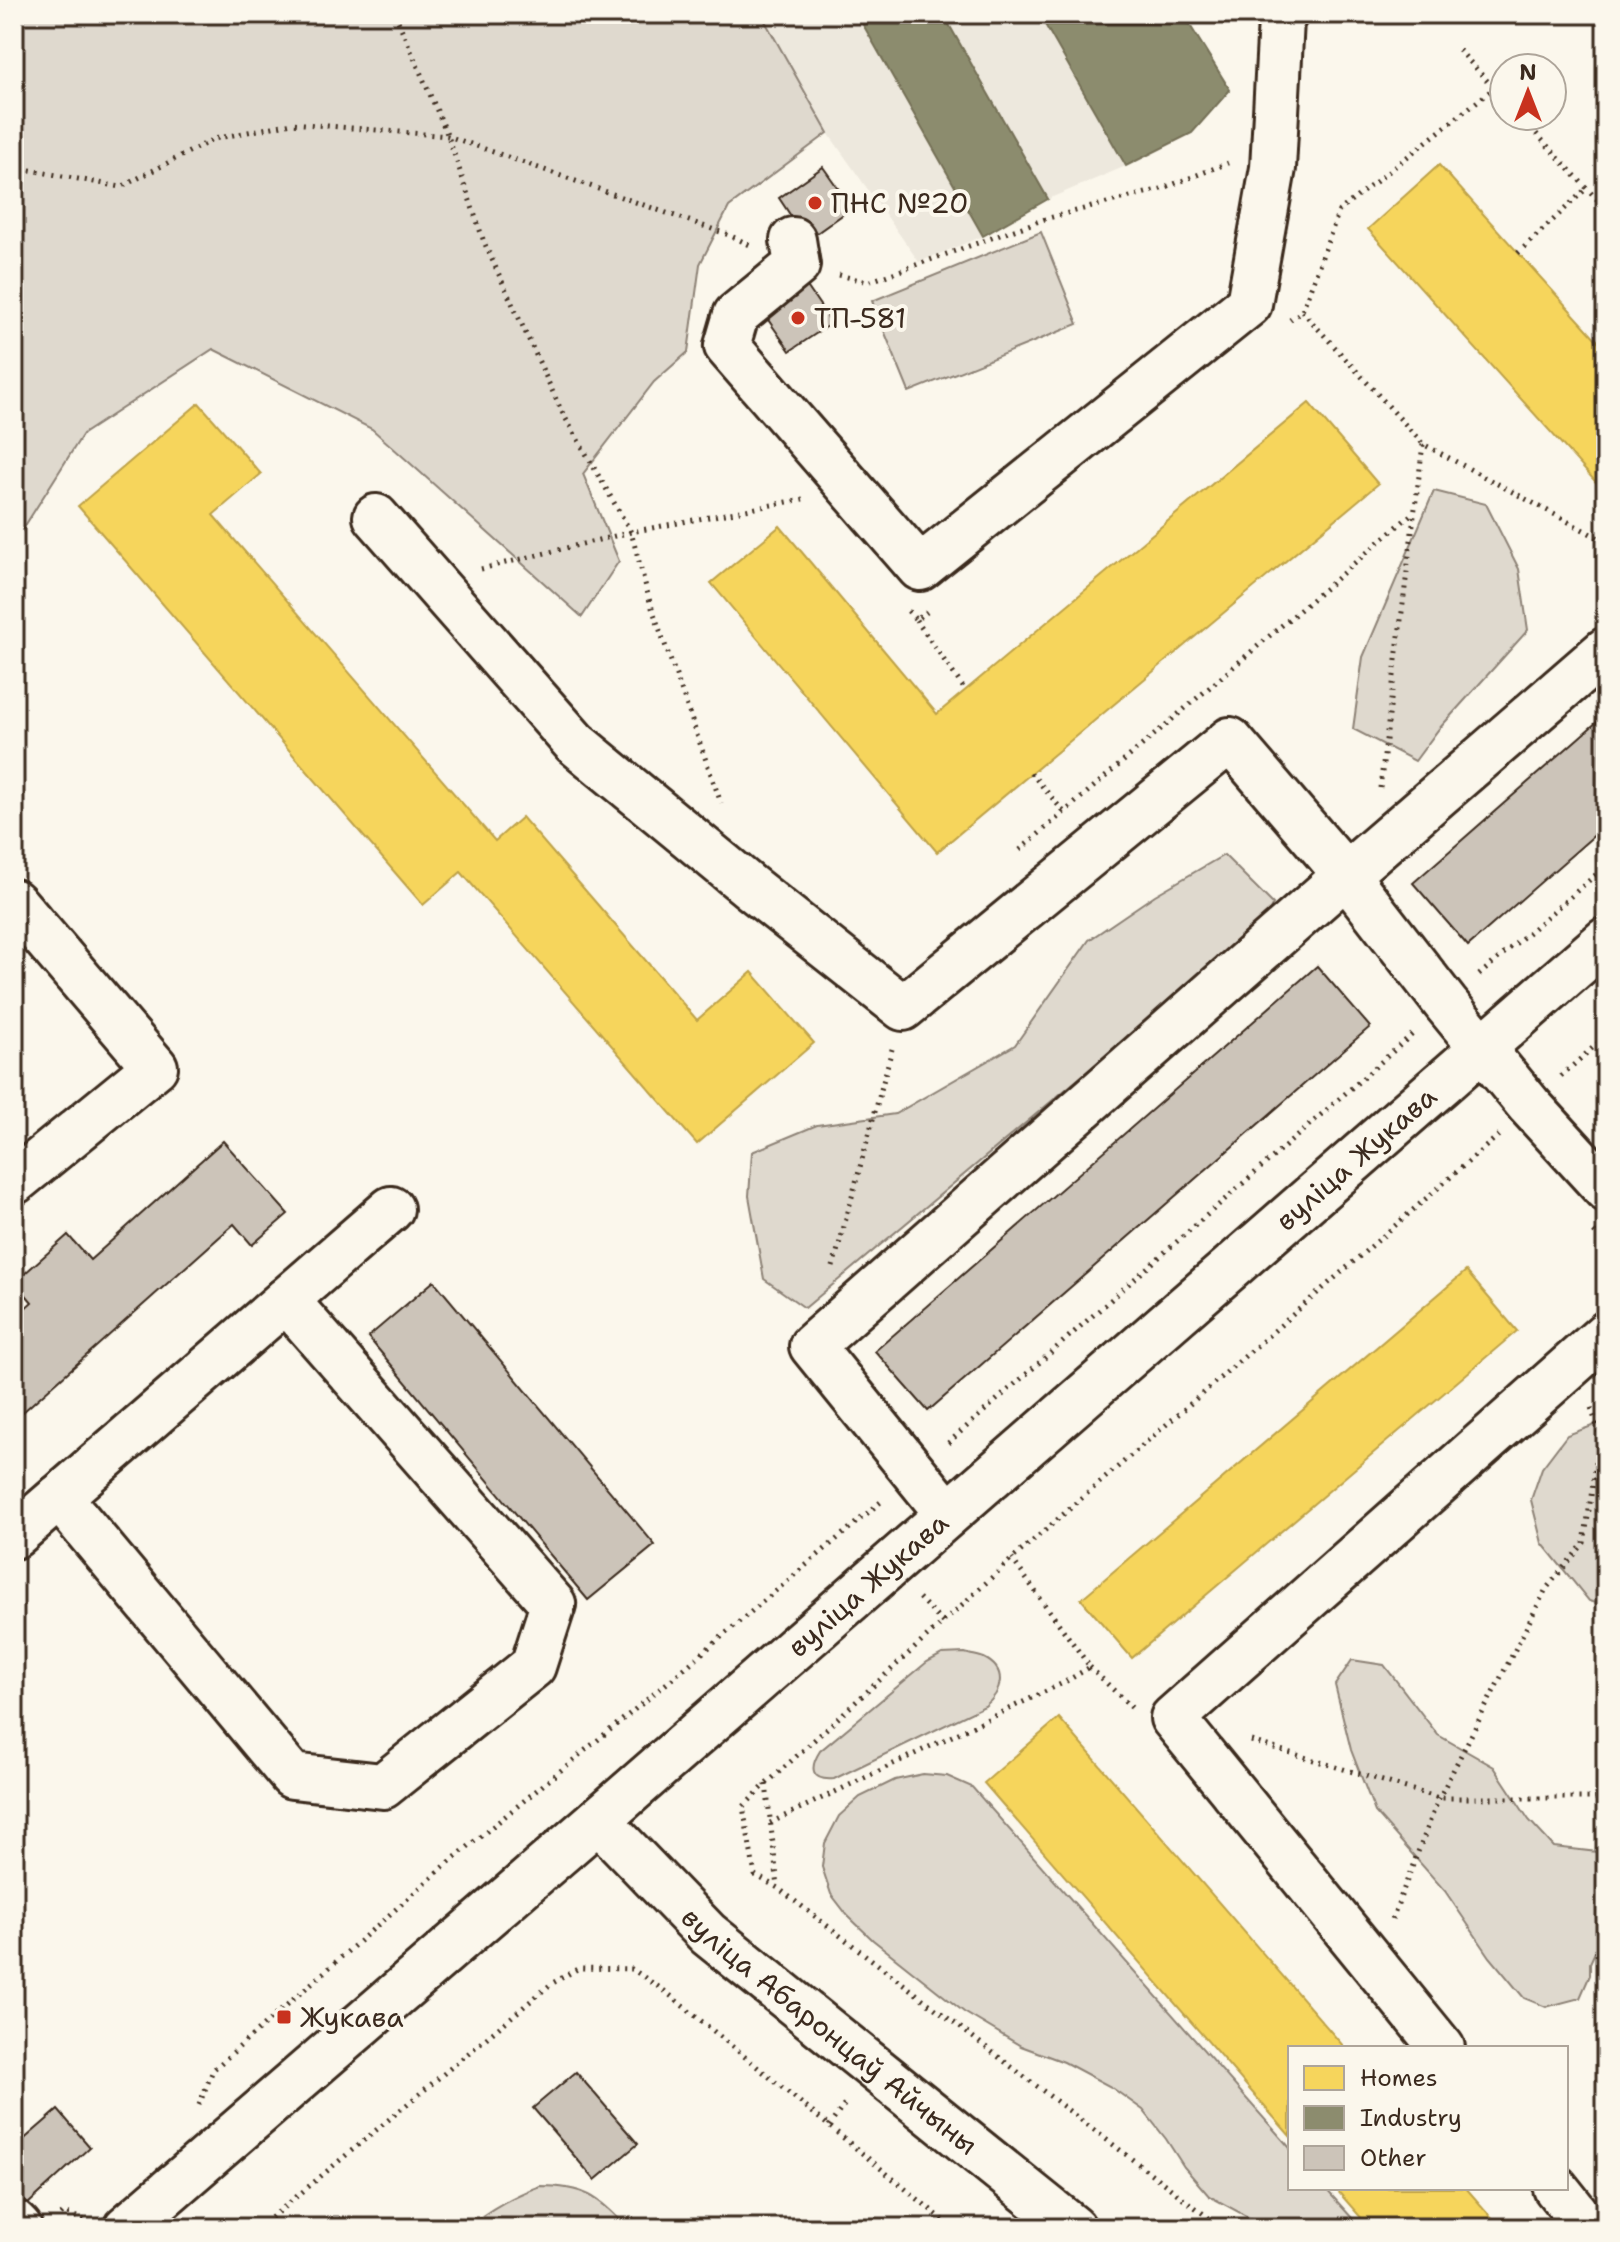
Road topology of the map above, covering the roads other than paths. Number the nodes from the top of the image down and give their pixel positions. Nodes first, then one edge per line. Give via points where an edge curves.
1 (1285, 14) edge
2 (795, 252) road end
3 (376, 517) dead end
4 (1606, 650) edge
5 (1359, 864) junction
6 (14, 902) edge
7 (1606, 940) edge
8 (1483, 1048) junction
9 (14, 1182) edge
10 (1606, 1189) edge
11 (391, 1209) dead end
12 (286, 1300) junction
13 (1591, 1347) edge
14 (59, 1497) junction
15 (948, 1514) junction
16 (14, 1536) edge
17 (598, 1820) junction
18 (1440, 2046) edge
19 (1558, 2190) edge
20 (106, 2224) edge
21 (1073, 2228) edge
22 (1588, 2228) edge

1 - 2 main road via 1273,168 1249,304 920,568 727,346 736,315
3 - 5 main road via 575,743 903,1008 1230,740
4 - 5 main road
5 - 8 main road via 1446,1004
5 - 15 main road via 812,1346
6 - 9 main road via 155,1067
7 - 8 main road, вуліца Жукава
8 - 10 main road
8 - 15 main road, вуліца Жукава
11 - 12 main road
12 - 14 main road
12 - 14 main road via 553,1604 533,1666 383,1786 292,1776
13 - 18 main road via 1173,1718
14 - 16 main road
15 - 17 main road, вуліца Жукава
17 - 20 main road, вуліца Жукава
17 - 21 main road, вуліца Абаронцаў Айчыны via 708,1934
19 - 22 main road

